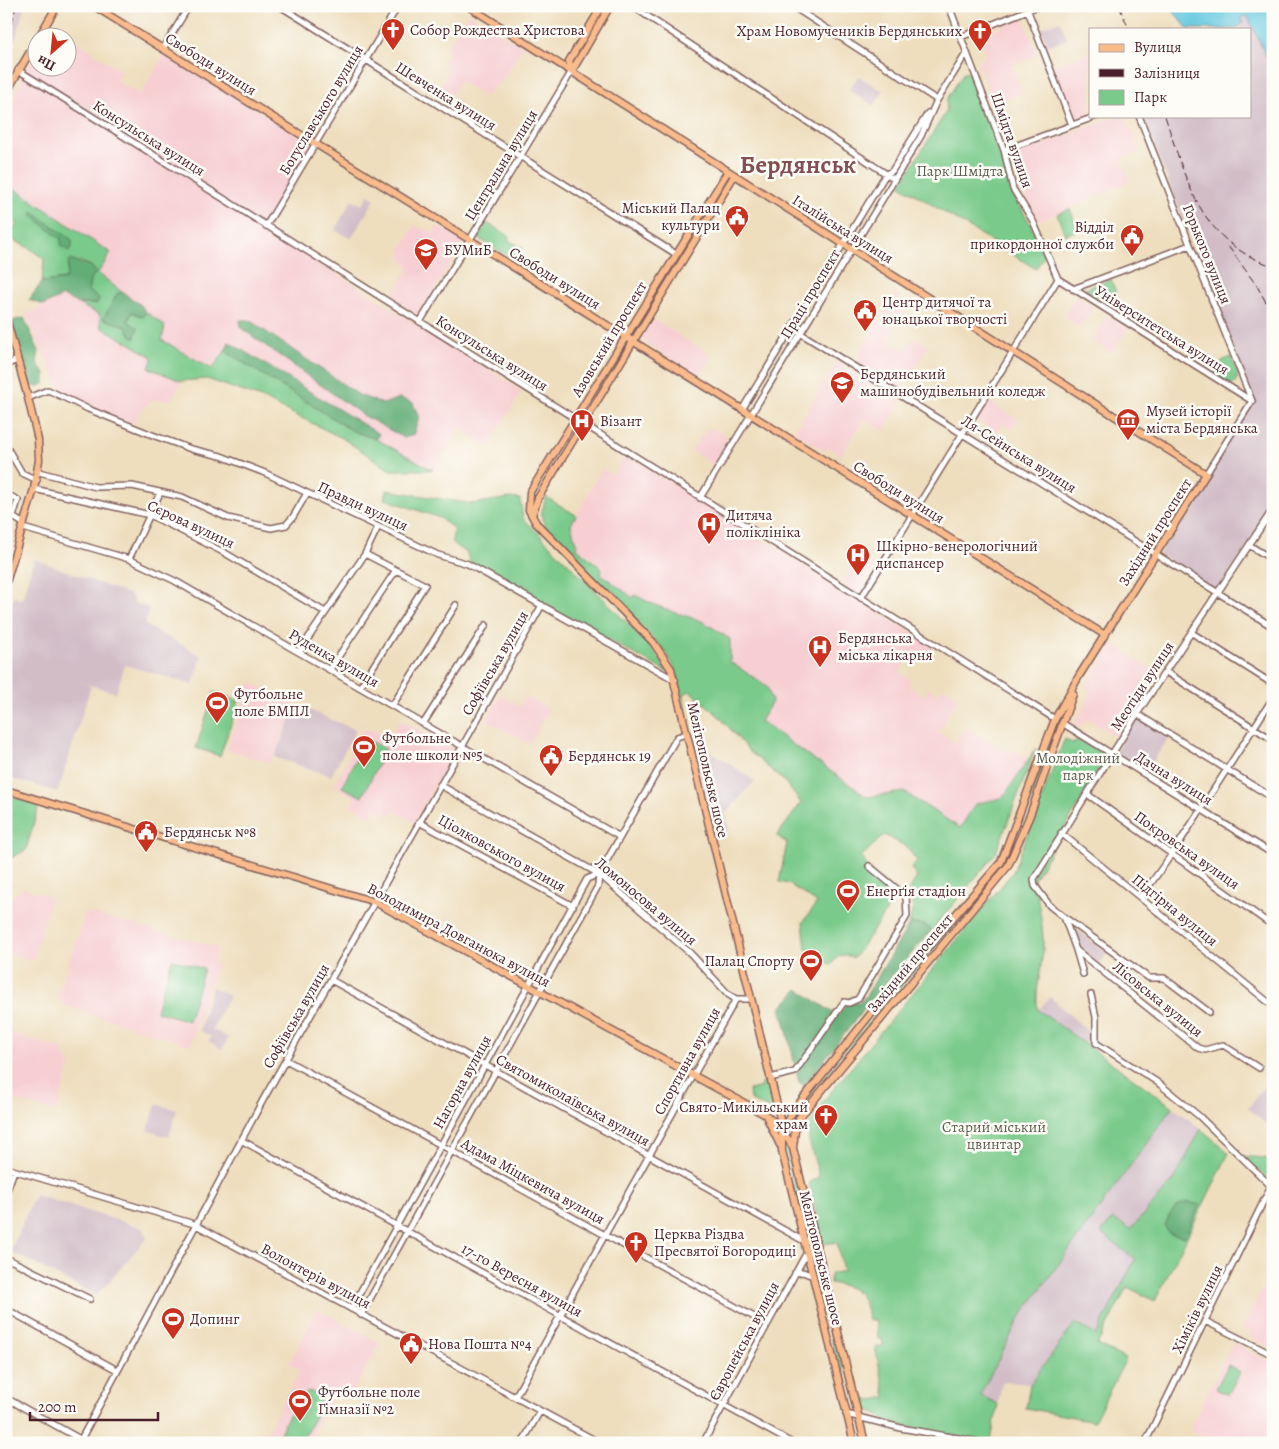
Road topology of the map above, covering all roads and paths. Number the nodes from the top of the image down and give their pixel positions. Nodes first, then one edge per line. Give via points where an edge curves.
1 (57, 6) edge
2 (94, 6) edge
3 (189, 6) edge
4 (280, 6) edge
5 (398, 6) edge
6 (468, 6) edge
7 (602, 6) edge
8 (610, 6) edge
9 (632, 6) edge
10 (792, 6) edge
11 (949, 6) edge
12 (1038, 6) edge
13 (1026, 8) edge
14 (44, 28) edge
15 (962, 37) junction
16 (163, 49) junction
17 (967, 52) junction
18 (28, 54) edge
19 (365, 60) junction
20 (18, 70) junction
21 (572, 72) junction
22 (6, 93) edge
23 (937, 100) junction
24 (1091, 118) edge
25 (1140, 118) edge
26 (1072, 125) junction
27 (316, 144) junction
28 (1004, 150) junction
29 (520, 158) junction
30 (728, 171) junction
31 (886, 174) junction
32 (734, 176) junction
33 (894, 179) junction
34 (266, 226) junction
35 (470, 240) junction
36 (842, 243) junction
37 (1190, 245) junction
38 (851, 249) junction
39 (676, 254) junction
40 (682, 258) junction
41 (1058, 279) junction
42 (1073, 289) junction
43 (7, 321) edge
44 (420, 322) junction
45 (792, 328) junction
46 (801, 333) junction
47 (626, 336) junction
48 (635, 342) junction
49 (1013, 352) junction
50 (16, 360) junction
51 (6, 365) edge
52 (28, 398) junction
53 (1252, 402) junction
54 (743, 408) junction
55 (752, 414) junction
56 (575, 420) junction
57 (583, 425) junction
58 (963, 434) junction
59 (6, 446) edge
60 (39, 472) junction
61 (1206, 474) junction
62 (36, 480) junction
63 (34, 489) junction
64 (160, 493) junction
65 (307, 493) junction
66 (6, 494) edge
67 (700, 498) junction
68 (1273, 509) edge
69 (150, 515) junction
70 (912, 515) junction
71 (532, 516) junction
72 (1271, 517) edge
73 (24, 526) junction
74 (378, 527) junction
75 (1249, 545) junction
76 (365, 554) junction
77 (1155, 554) junction
78 (129, 560) junction
79 (1273, 560) edge
80 (8, 570) edge
81 (396, 570) junction
82 (6, 582) edge
83 (1217, 594) junction
84 (861, 598) junction
85 (456, 605) dead end
86 (542, 606) junction
87 (325, 612) junction
88 (486, 625) dead end
89 (1273, 627) edge
90 (1192, 633) junction
91 (1105, 635) junction
92 (299, 652) junction
93 (330, 670) junction
94 (1166, 672) junction
95 (1079, 676) junction
96 (675, 680) junction
97 (1273, 684) edge
98 (360, 687) junction
99 (1273, 698) edge
100 (392, 706) junction
101 (1137, 714) junction
102 (1055, 719) junction
103 (1062, 723) junction
104 (423, 724) junction
105 (1254, 728) junction
106 (686, 734) junction
107 (1273, 740) edge
108 (461, 747) junction
109 (1113, 754) junction
110 (1227, 769) junction
111 (440, 785) junction
112 (6, 790) edge
113 (1087, 794) junction
114 (1273, 798) edge
115 (1201, 809) junction
116 (419, 822) junction
117 (1061, 833) junction
118 (620, 837) junction
119 (1172, 854) junction
120 (1273, 854) edge
121 (869, 866) dead end
122 (599, 874) junction
123 (1034, 879) joint
124 (1141, 897) junction
125 (375, 902) junction
126 (573, 906) junction
127 (1064, 916) junction
128 (1273, 926) edge
129 (1076, 950) junction
130 (1083, 974) dead end
131 (331, 980) junction
132 (529, 986) junction
133 (540, 992) junction
134 (1091, 995) dead end
135 (736, 999) junction
136 (750, 999) junction
137 (1273, 1006) edge
138 (1209, 1012) dead end
139 (286, 1060) junction
140 (485, 1066) junction
141 (1259, 1068) dead end
142 (496, 1072) junction
143 (694, 1075) junction
144 (770, 1078) junction
145 (792, 1111) junction
146 (766, 1115) junction
147 (781, 1117) junction
148 (784, 1127) junction
149 (241, 1140) junction
150 (441, 1145) junction
151 (793, 1148) junction
152 (452, 1151) junction
153 (782, 1151) junction
154 (648, 1156) junction
155 (6, 1168) edge
156 (14, 1170) junction
157 (1272, 1186) edge
158 (6, 1194) edge
159 (194, 1224) junction
160 (397, 1226) junction
161 (408, 1232) junction
162 (605, 1234) junction
163 (815, 1238) junction
164 (804, 1241) junction
165 (817, 1250) junction
166 (807, 1252) junction
167 (6, 1258) edge
168 (795, 1274) junction
169 (813, 1276) junction
170 (90, 1299) dead end
171 (6, 1309) edge
172 (351, 1309) junction
173 (361, 1315) junction
174 (560, 1316) junction
175 (1205, 1321) junction
176 (767, 1324) junction
177 (1273, 1355) edge
178 (117, 1370) junction
179 (515, 1397) junction
180 (6, 1398) edge
181 (724, 1405) junction
182 (540, 1411) junction
183 (846, 1414) junction
184 (859, 1418) junction
185 (79, 1441) edge
186 (522, 1443) edge
187 (600, 1443) edge
188 (703, 1443) edge
189 (792, 1443) edge
190 (854, 1443) edge
191 (865, 1443) edge
192 (985, 1443) edge
193 (1145, 1443) edge

1 - 14 main road
2 - 16 main road, Свободи вулиця
3 - 16 street
4 - 19 street, Шевченка вулиця
5 - 19 street, Богуславського вулиця
6 - 21 main road, Італійська вулиця
7 - 21 main road, Центральна вулиця via 569,61
8 - 21 main road, Центральна вулиця
9 - 31 street
10 - 23 street
11 - 15 street, Шмідта вулиця
12 - 13 street
13 - 15 street
13 - 26 street
15 - 17 street, Шмідта вулиця
16 - 27 main road, Свободи вулиця
17 - 23 street, Праці проспект
17 - 28 street, Шмідта вулиця
18 - 20 main road
19 - 27 street, Богуславського вулиця
19 - 29 street, Шевченка вулиця
20 - 22 main road
20 - 34 street, Консульська вулиця
21 - 29 street, Центральна вулиця
21 - 30 main road, Італійська вулиця
23 - 31 street, Праці проспект via 892,171
23 - 33 street, Праці проспект via 921,136
24 - 26 street
25 - 37 street, Горького вулиця
26 - 28 street
27 - 34 street, Богуславського вулиця
27 - 35 main road, Свободи вулиця
28 - 41 street, Шмідта вулиця via 1013,189 1033,221
29 - 35 street, Центральна вулиця
29 - 39 street, Шевченка вулиця
30 - 32 main road, Італійська вулиця
30 - 39 main road, Азовський проспект
31 - 33 street
31 - 36 street, Праці проспект
32 - 36 main road, Італійська вулиця
32 - 40 main road, Азовський проспект
33 - 38 street, Праці проспект
34 - 44 street, Консульська вулиця
35 - 44 street, Центральна вулиця
35 - 47 main road, Свободи вулиця
36 - 38 main road, Італійська вулиця
36 - 45 street, Праці проспект
37 - 42 street
37 - 53 street, Горького вулиця
38 - 46 street, Праці проспект
38 - 49 main road, Італійська вулиця
39 - 40 main road
39 - 47 main road, Азовський проспект
40 - 48 main road, Азовський проспект
41 - 42 street, Університетська вулиця
41 - 49 street
42 - 53 street, Університетська вулиця
43 - 50 main road
44 - 56 street, Консульська вулиця
45 - 46 street, Ля-Сейнська вулиця
45 - 54 street, Праці проспект
46 - 55 street, Праці проспект
46 - 58 street, Ля-Сейнська вулиця
47 - 48 main road, Свободи вулиця
47 - 56 main road, Азовський проспект
48 - 54 main road, Свободи вулиця
48 - 57 main road, Азовський проспект
49 - 58 street
49 - 61 main road, Італійська вулиця
50 - 51 street
50 - 52 main road
52 - 60 main road via 38,440
52 - 65 street, Правди вулиця via 48,390 191,449 236,461
53 - 61 street, Західний проспект
54 - 55 main road, Свободи вулиця
55 - 67 street, Праці проспект
55 - 70 main road, Свободи вулиця
56 - 57 street, Консульська вулиця
56 - 71 main road, Азовський проспект via 530,492 528,502
57 - 67 street, Консульська вулиця
57 - 71 main road, Азовський проспект via 538,498
58 - 70 street
58 - 77 street, Ля-Сейнська вулиця
59 - 62 street via 22,473
60 - 62 main road
60 - 64 street via 96,486 132,486
61 - 77 main road, Західний проспект
62 - 63 main road
63 - 69 street, Сєрова вулиця
63 - 73 main road
64 - 65 street via 182,497 228,518 271,528 283,527
64 - 69 street
65 - 74 street, Правди вулиця
66 - 73 street via 18,500 13,517
67 - 84 street, Консульська вулиця
68 - 72 street, Меотіди вулиця
69 - 78 street
69 - 87 street, Сєрова вулиця via 225,553
70 - 84 street
70 - 91 main road, Свободи вулиця
71 - 96 main road, Мелітопольське шосе via 653,642
72 - 75 street, Меотіди вулиця
73 - 78 street, Руденка вулиця
73 - 80 main road
74 - 76 street
74 - 86 street, Правди вулиця via 470,566
75 - 79 street
75 - 83 street, Меотіди вулиця
76 - 81 street
76 - 87 street
77 - 83 street, Ля-Сейнська вулиця
77 - 91 main road, Західний проспект
78 - 92 street, Руденка вулиця via 175,581
80 - 82 main road
81 - 93 street
81 - 98 street via 425,585
83 - 89 street, Ля-Сейнська вулиця
83 - 90 street, Меотіди вулиця
84 - 102 street, Консульська вулиця
85 - 100 street
86 - 96 street, Правди вулиця
86 - 108 street, Софіївська вулиця
87 - 92 street
88 - 104 street
90 - 94 street, Меотіди вулиця
90 - 97 street
91 - 95 main road, Західний проспект
92 - 93 street, Руденка вулиця
93 - 98 street, Руденка вулиця
94 - 101 street, Меотіди вулиця
94 - 105 street
95 - 102 main road, Західний проспект
95 - 103 main road, Західний проспект
96 - 106 main road, Мелітопольське шосе
98 - 100 street, Руденка вулиця
99 - 105 street
100 - 104 street, Руденка вулиця
101 - 109 street, Меотіди вулиця
101 - 110 street
102 - 103 main road
102 - 145 main road, Західний проспект via 1000,862
103 - 109 street, Дачна вулиця
103 - 151 main road, Західний проспект via 1030,815 1008,866 799,1118
104 - 108 street, Руденка вулиця
105 - 107 street
105 - 110 street
106 - 118 street, Нагорна вулиця via 677,737
106 - 136 main road, Мелітопольське шосе
108 - 111 street, Софіївська вулиця
108 - 118 street, Руденка вулиця
109 - 113 street, Меотіди вулиця
109 - 115 street, Дачна вулиця
110 - 114 street
110 - 115 street
111 - 116 street, Софіївська вулиця
111 - 122 street, Ломоносова вулиця
112 - 125 main road, Володимира Довганюка вулиця
113 - 117 street, Меотіди вулиця
113 - 119 street, Покровська вулиця
115 - 119 street
115 - 120 street, Дачна вулиця
116 - 125 street, Софіївська вулиця
116 - 126 street, Ціолковського вулиця
117 - 123 street, Меотіди вулиця
117 - 124 street, Підгірна вулиця
118 - 122 street, Нагорна вулиця
119 - 124 street
119 - 128 street, Покровська вулиця
121 - 144 street via 906,897 906,916 858,999 844,1002 795,1072
122 - 126 street, Нагорна вулиця via 587,879
122 - 133 street, Нагорна вулиця via 598,886
122 - 135 street, Ломоносова вулиця via 690,953 728,995
123 - 127 street, Лісовська вулиця via 1035,886 1050,906
124 - 137 street, Підгірна вулиця
125 - 131 street, Софіївська вулиця
125 - 132 main road, Володимира Довганюка вулиця
126 - 132 street, Нагорна вулиця
127 - 129 street, Лісовська вулиця
127 - 138 street, Лісовська вулиця via 1149,978 1164,978
129 - 130 street
129 - 141 street, Лісовська вулиця via 1198,1048 1205,1050 1222,1045
131 - 139 street, Софіївська вулиця
131 - 140 street, Святомиколаївська вулиця
132 - 133 main road, Володимира Довганюка вулиця
132 - 140 street, Нагорна вулиця
133 - 142 street, Нагорна вулиця
133 - 143 main road, Володимира Довганюка вулиця
134 - 157 street via 1096,1017 1096,1043 1163,1087 1199,1116
135 - 136 street
135 - 143 street, Спортивна вулиця
136 - 144 main road, Мелітопольське шосе
139 - 149 street, Софіївська вулиця
139 - 150 street, Адама Міцкевича вулиця
140 - 142 street, Святомиколаївська вулиця
140 - 150 street, Нагорна вулиця
142 - 152 street, Нагорна вулиця
142 - 154 street, Святомиколаївська вулиця
143 - 146 main road, Володимира Довганюка вулиця
143 - 154 street, Спортивна вулиця
144 - 147 main road, Мелітопольське шосе
145 - 147 main road
145 - 148 main road
146 - 147 main road
146 - 148 main road
146 - 153 main road
147 - 148 main road, Мелітопольське шосе
148 - 151 main road
148 - 153 main road, Мелітопольське шосе
149 - 159 street, Софіївська вулиця
149 - 160 street, 17-го Вересня вулиця
150 - 152 street, Адама Міцкевича вулиця
150 - 160 street, Нагорна вулиця
151 - 163 main road, Мелітопольське шосе
152 - 161 street, Нагорна вулиця
152 - 162 street, Адама Міцкевича вулиця
153 - 164 main road, Мелітопольське шосе
154 - 162 street, Спортивна вулиця
154 - 164 street, Святомиколаївська вулиця
155 - 156 street, Волонтерів вулиця
156 - 158 street
156 - 159 street, Волонтерів вулиця
157 - 175 street, Хіміків вулиця
159 - 172 street, Волонтерів вулиця
159 - 178 street, Софіївська вулиця
160 - 161 street, 17-го Вересня вулиця
160 - 172 street, Нагорна вулиця
161 - 173 street, Нагорна вулиця
161 - 174 street, 17-го Вересня вулиця
162 - 174 street, Спортивна вулиця
162 - 176 street, Адама Міцкевича вулиця
163 - 164 street
163 - 165 main road, Мелітопольське шосе
164 - 166 main road, Мелітопольське шосе
165 - 166 street
165 - 184 main road, Мелітопольське шосе
166 - 168 street, Європейська вулиця
166 - 169 main road, Мелітопольське шосе
167 - 170 street
168 - 169 street via 804,1272
168 - 176 street, Європейська вулиця
169 - 183 main road, Мелітопольське шосе
171 - 178 street
172 - 173 street, Волонтерів вулиця
173 - 179 street, Волонтерів вулиця
174 - 179 street, Спортивна вулиця
174 - 181 street, 17-го Вересня вулиця
175 - 177 street
175 - 193 street, Хіміків вулиця
176 - 181 street, Європейська вулиця
178 - 185 street, Софіївська вулиця
179 - 182 street, Волонтерів вулиця
180 - 185 street
181 - 188 street, Європейська вулиця
181 - 189 street, 17-го Вересня вулиця
182 - 186 street
182 - 187 street, Волонтерів вулиця
183 - 184 street
183 - 190 main road, Мелітопольське шосе
184 - 191 main road, Мелітопольське шосе
184 - 192 street

